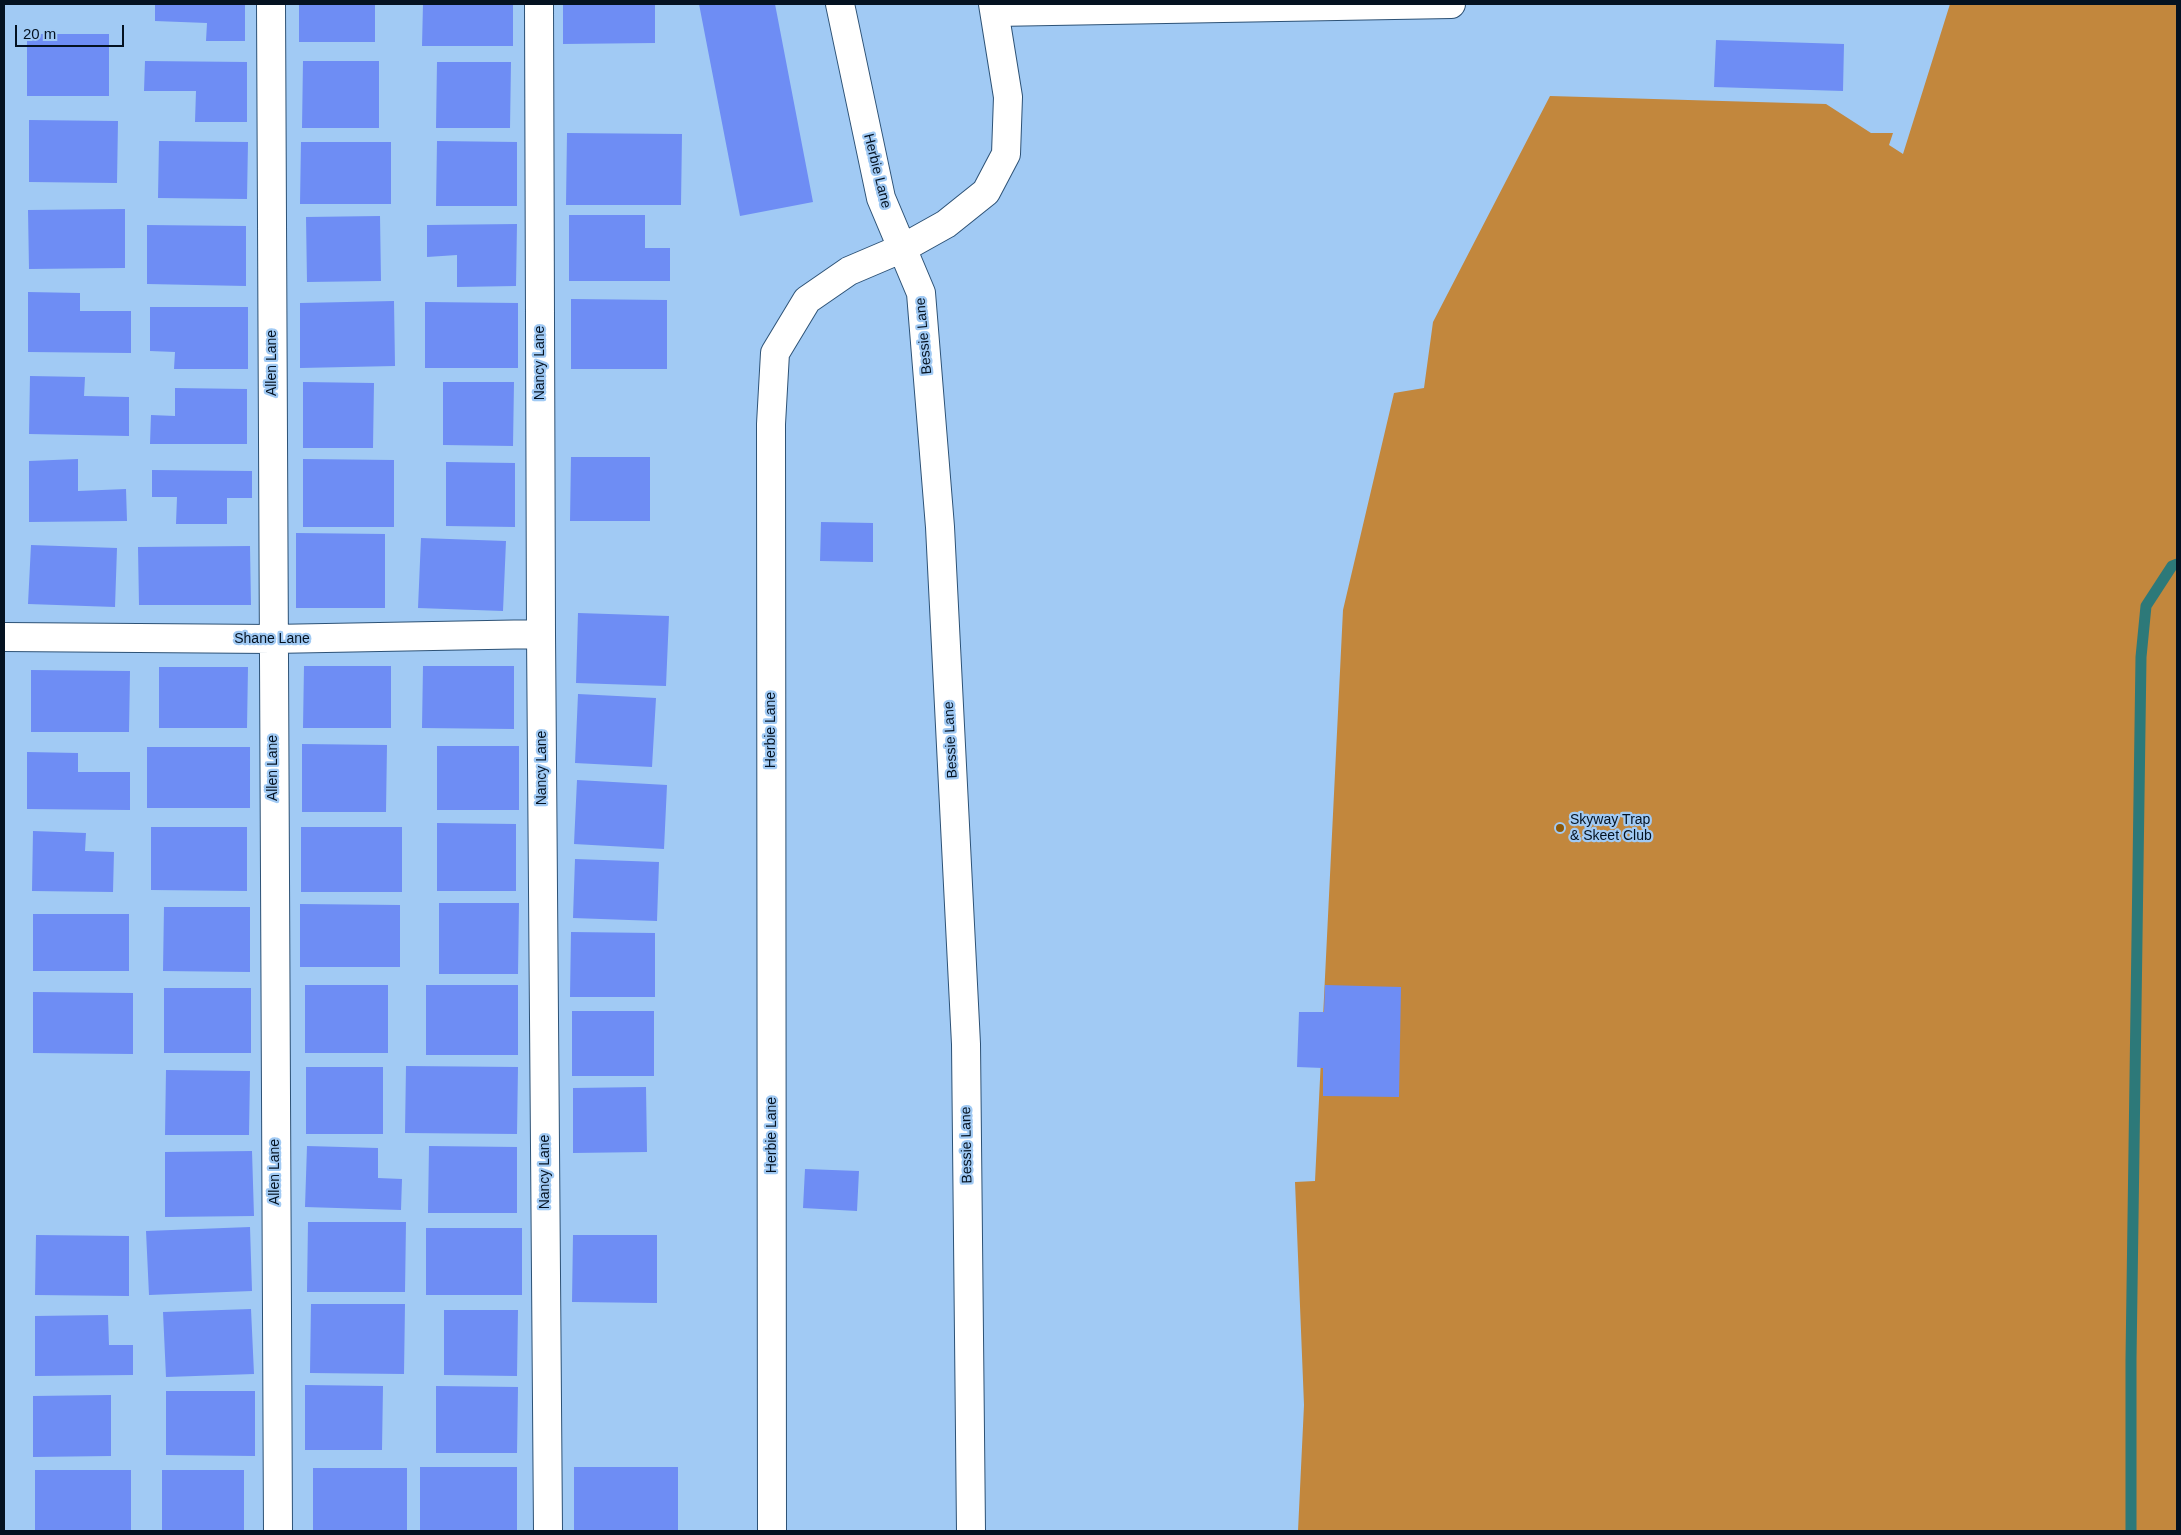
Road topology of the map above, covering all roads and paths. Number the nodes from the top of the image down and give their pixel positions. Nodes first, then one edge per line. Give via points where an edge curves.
1 (271, 4) edge
2 (540, 4) edge
3 (840, 4) edge
4 (1451, 4) edge
5 (994, 8) edge
6 (903, 248) junction
7 (541, 634) junction
8 (4, 637) edge
9 (272, 639) junction
10 (278, 1531) edge
11 (548, 1531) edge
12 (772, 1531) edge
13 (971, 1531) edge

1 - 9 street, Allen Lane
2 - 7 street, Nancy Lane
3 - 6 street, Herbie Lane via 881,198
4 - 5 street
5 - 6 street via 1008,98 1006,154 986,192 946,224
6 - 12 street, Herbie Lane via 849,271 807,300 775,353 771,424
6 - 13 street, Bessie Lane via 920,294 940,528 966,1044
7 - 9 street, Shane Lane
7 - 11 street, Nancy Lane
8 - 9 street, Shane Lane
9 - 10 street, Allen Lane

